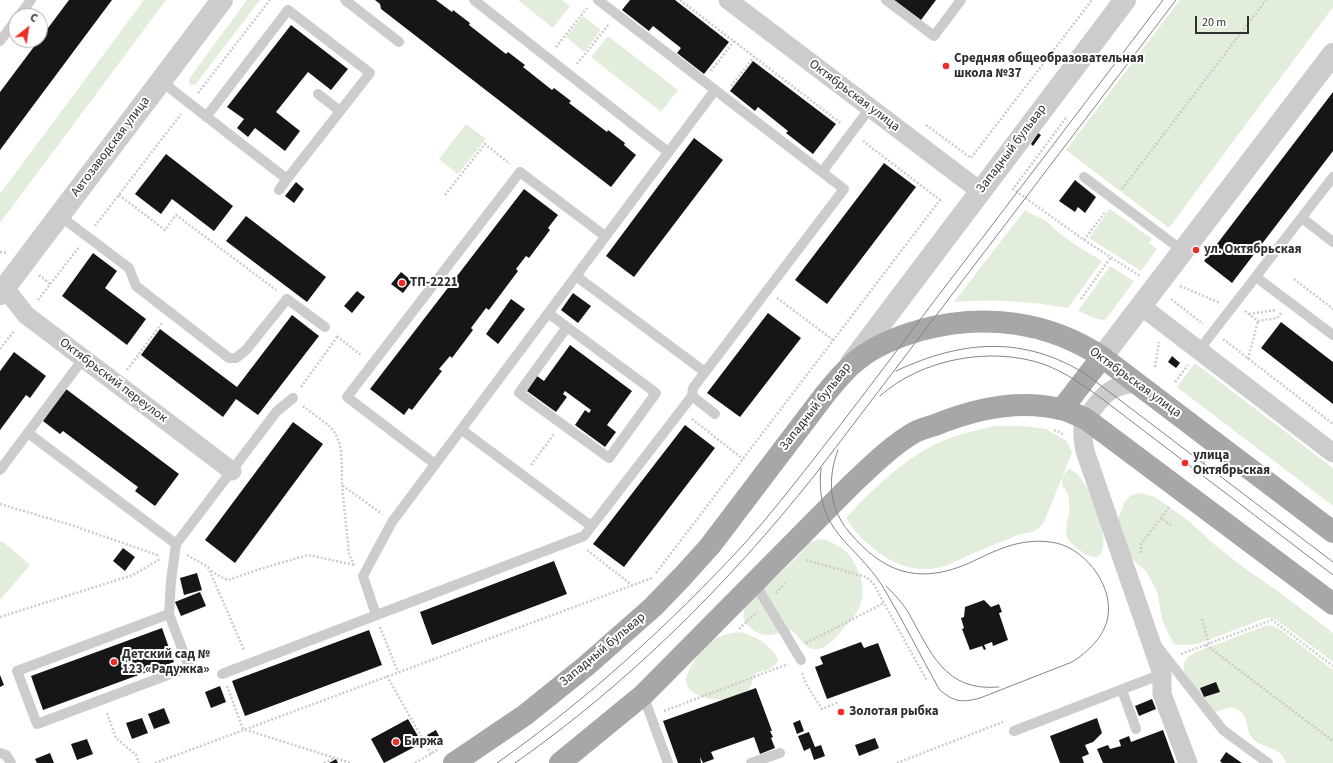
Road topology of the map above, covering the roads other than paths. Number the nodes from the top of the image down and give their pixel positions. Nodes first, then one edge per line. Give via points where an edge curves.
1 (222, 0) edge
2 (345, 0) edge
3 (474, 0) edge
4 (728, 0) edge
5 (886, 0) edge
6 (961, 0) edge
7 (1125, 0) edge
8 (602, 1) edge
9 (8, 30) edge
10 (0, 41) edge
11 (399, 42) dead end
12 (1333, 54) edge
13 (161, 81) junction
14 (719, 93) junction
15 (318, 94) dead end
16 (870, 108) junction
17 (340, 111) junction
18 (206, 117) junction
19 (668, 152) junction
20 (822, 172) junction
21 (1084, 177) dead end
22 (1333, 177) edge
23 (287, 179) junction
24 (279, 190) dead end
25 (980, 191) junction
26 (60, 216) junction
27 (1302, 218) junction
28 (605, 236) junction
29 (1333, 242) edge
30 (1183, 251) junction
31 (576, 276) junction
32 (1256, 277) junction
33 (2, 289) edge
34 (1141, 306) junction
35 (548, 313) junction
36 (325, 327) road end
37 (567, 327) junction
38 (1333, 335) edge
39 (1199, 350) junction
40 (1102, 357) junction
41 (83, 359) junction
42 (845, 371) junction
43 (705, 372) junction
44 (1137, 383) junction
45 (1077, 389) junction
46 (692, 396) junction
47 (293, 398) road end
48 (1062, 409) junction
49 (715, 414) dead end
50 (1086, 419) junction
51 (462, 430) junction
52 (28, 433) junction
53 (1333, 452) edge
54 (435, 464) junction
55 (0, 470) edge
56 (232, 471) junction
57 (591, 526) junction
58 (1333, 532) edge
59 (176, 546) junction
60 (754, 582) junction
61 (1333, 604) edge
62 (169, 614) junction
63 (376, 616) junction
64 (799, 660) road end
65 (1165, 667) junction
66 (222, 674) road end
67 (1122, 690) junction
68 (643, 695) junction
69 (1136, 729) dead end
70 (1014, 732) dead end
71 (0, 753) edge
72 (780, 753) dead end
73 (449, 755) edge
74 (11, 763) edge
75 (560, 763) edge
76 (668, 763) edge
77 (751, 763) edge
78 (1188, 763) edge
79 (1268, 763) edge

1 - 13 street, Автозаводская улица
2 - 11 lane
3 - 19 lane
4 - 16 street, Октябрьская улица
5 - 6 lane via 934,36
7 - 25 street, Западный бульвар
8 - 14 lane
9 - 10 lane
12 - 30 street
13 - 18 lane
13 - 26 street, Автозаводская улица
14 - 19 lane
14 - 20 lane
15 - 17 lane
16 - 20 lane
16 - 25 street, Октябрьская улица
17 - 18 lane via 370,73 288,10
17 - 23 lane
18 - 23 lane
19 - 28 lane
20 - 43 lane via 844,189
21 - 30 lane
22 - 27 lane
23 - 24 lane
25 - 42 street, Западный бульвар
26 - 33 street, Автозаводская улица
26 - 36 lane via 129,268 136,286 229,358 236,358 246,350 287,299
27 - 29 lane
27 - 32 lane
28 - 31 lane
28 - 54 lane via 520,172 347,397
30 - 34 street
31 - 35 lane
31 - 43 lane
32 - 38 lane
32 - 39 lane
33 - 41 street, Октябрьский переулок via 26,315
34 - 39 street
34 - 40 street
35 - 37 lane
35 - 51 lane
37 - 37 lane via 656,393 609,458 519,393
39 - 53 street
40 - 42 main road, Октябрьская улица via 1072,340 1047,330 1023,324 976,321 910,333 874,349
40 - 44 main road, Октябрьская улица
40 - 45 main road
41 - 52 lane
41 - 56 street, Октябрьский переулок
42 - 73 main road, Западный бульвар via 710,546 658,602 586,666 531,710
43 - 46 lane via 693,388
44 - 50 street via 1123,384 1108,391
44 - 58 main road, Октябрьская улица
45 - 48 main road
45 - 50 street
46 - 49 lane
46 - 57 lane
47 - 56 lane via 277,411
48 - 50 main road
48 - 60 main road via 1018,405 957,416 915,432 851,485
50 - 61 main road
50 - 65 street via 1083,430 1085,448 1149,635
51 - 54 lane
51 - 57 lane
52 - 55 lane
52 - 59 lane
54 - 63 lane via 392,522 364,576
56 - 59 lane
57 - 63 lane via 584,536
59 - 62 lane
60 - 64 lane via 795,649
60 - 68 main road
62 - 62 lane via 189,668 37,724 17,671
63 - 66 lane
65 - 67 lane
65 - 78 street via 1162,694
65 - 79 lane via 1222,730
67 - 69 lane
67 - 70 lane
68 - 75 main road
68 - 76 lane
71 - 74 lane via 6,755
72 - 77 lane

